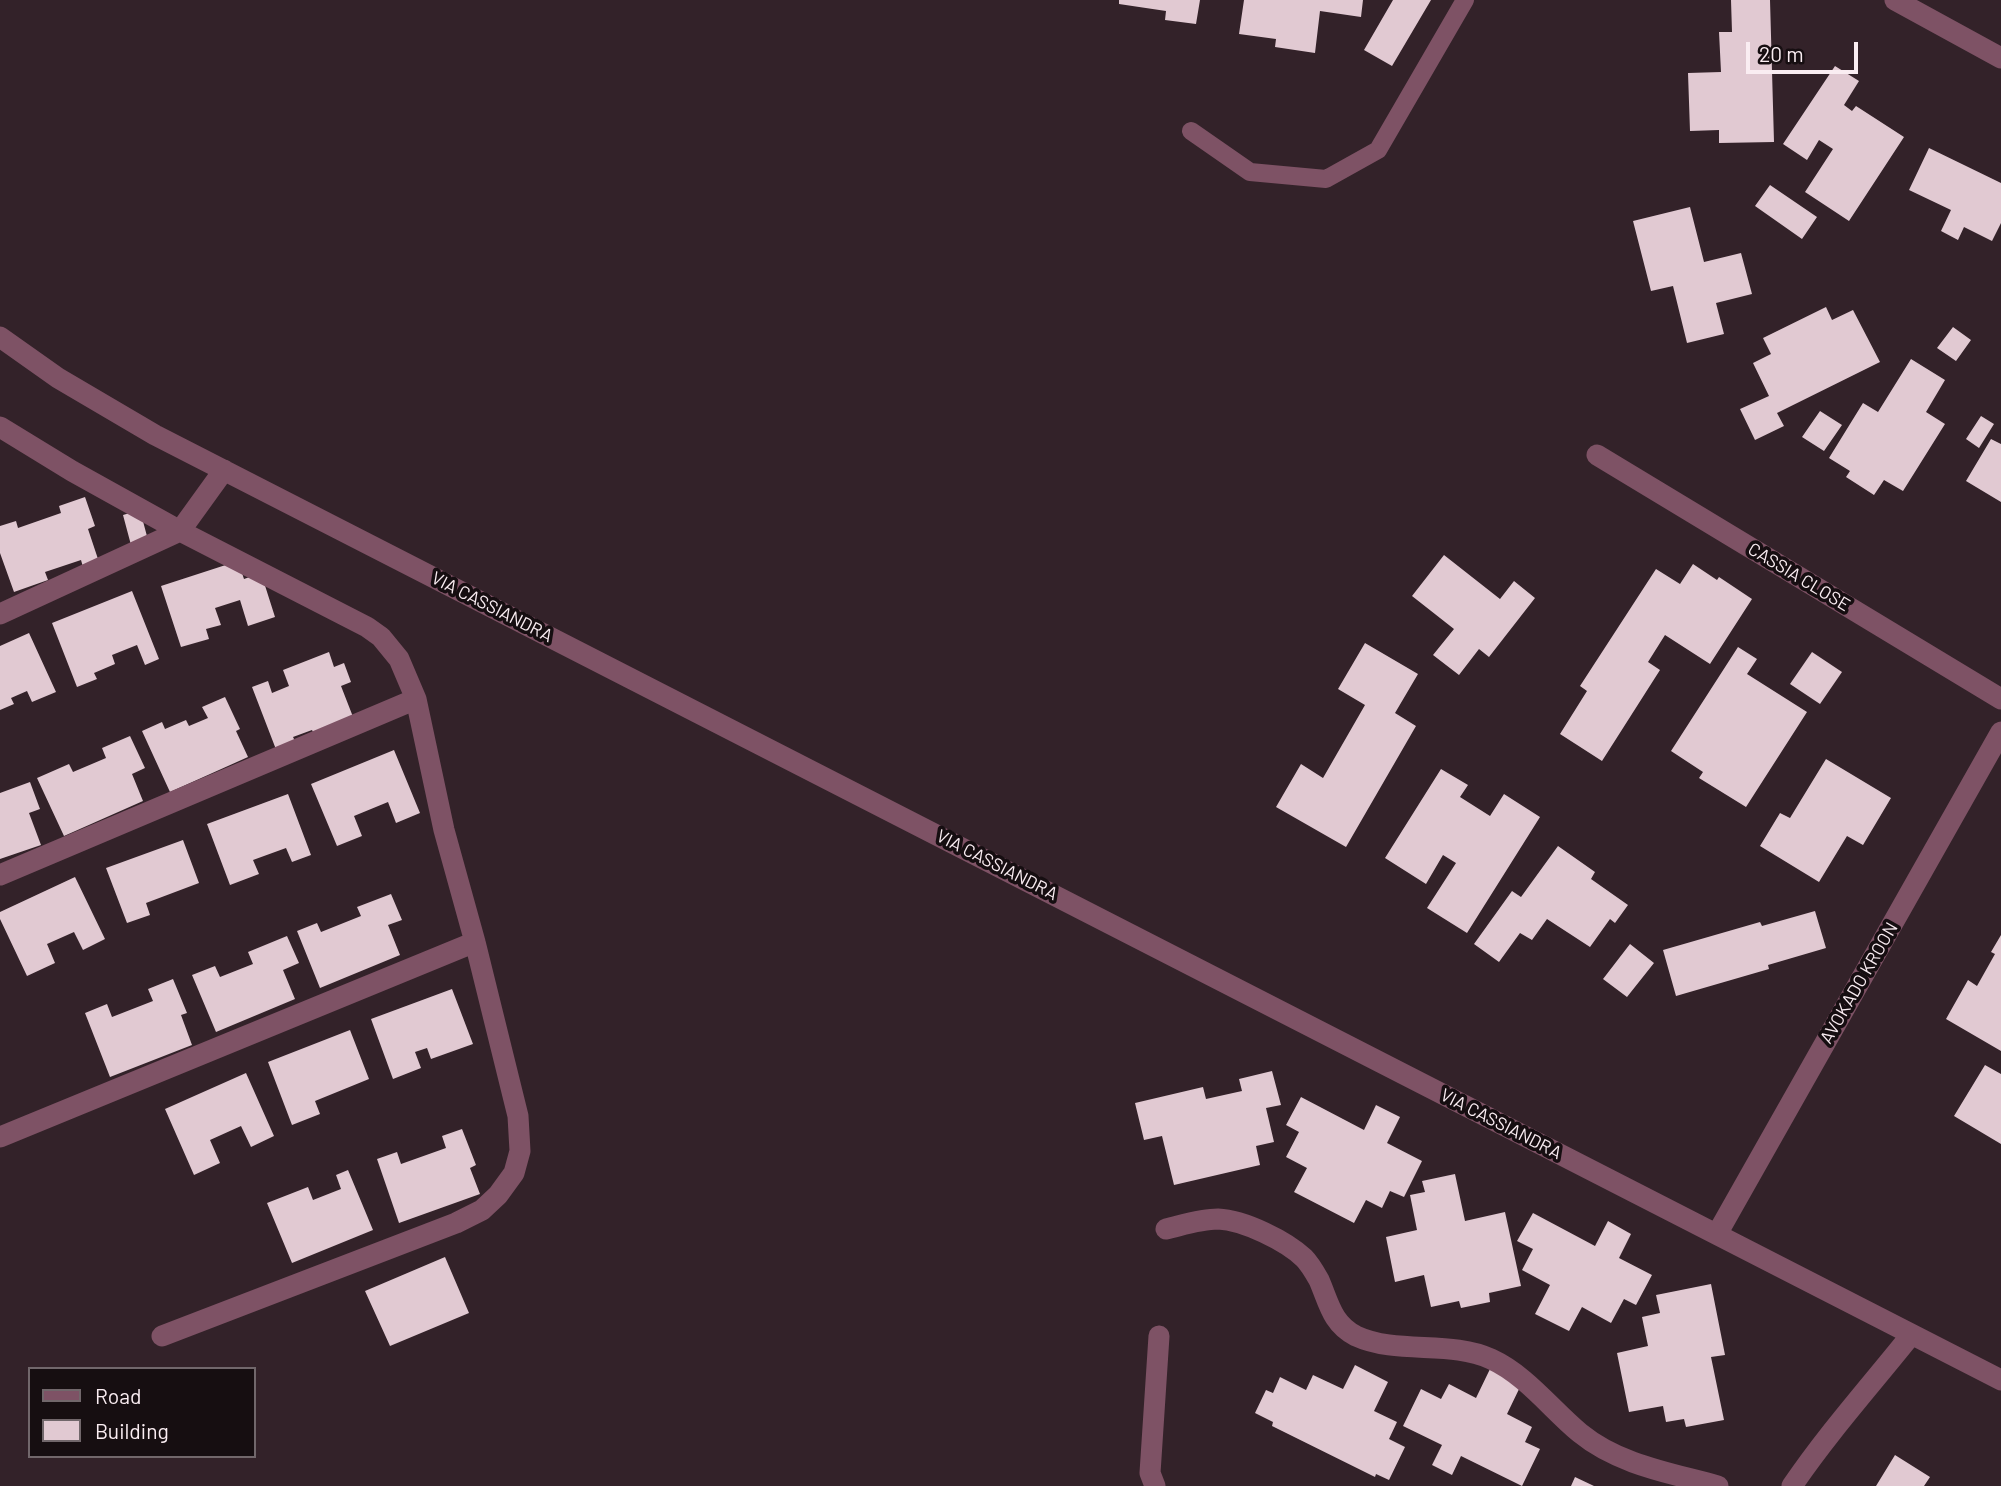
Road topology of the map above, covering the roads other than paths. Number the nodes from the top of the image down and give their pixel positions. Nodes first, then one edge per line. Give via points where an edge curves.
1 (1465, 0) edge
2 (1895, 0) edge
3 (2001, 58) edge
4 (1191, 131) dead end
5 (0, 337) edge
6 (0, 428) edge
7 (1597, 455) dead end
8 (224, 470) junction
9 (180, 531) junction
10 (0, 614) edge
11 (416, 699) junction
12 (2001, 699) edge
13 (2001, 732) edge
14 (0, 875) edge
15 (475, 942) junction
16 (0, 1137) edge
17 (1166, 1229) dead end
18 (1717, 1234) junction
19 (1910, 1335) junction
20 (162, 1336) dead end
21 (1159, 1336) dead end
22 (2001, 1380) edge
23 (1155, 1486) edge
24 (1718, 1486) edge
25 (1791, 1486) edge

1 - 4 lane via 1378,150 1326,179 1250,172
2 - 3 street
5 - 8 street, VIA CASSIANDRA via 58,378
6 - 9 street
7 - 12 street, CASSIA CLOSE
8 - 9 street
8 - 18 street, VIA CASSIANDRA
9 - 10 street
9 - 11 street via 367,627 399,659
11 - 14 street
11 - 15 street via 444,831
13 - 18 street, AVOKADO KROON
15 - 16 street
15 - 20 street via 518,1116 520,1151 514,1173 498,1195 482,1210 456,1223
17 - 24 street via 1219,1219 1247,1225 1305,1259 1335,1320 1353,1335 1377,1344 1462,1351 1490,1358 1610,1452
18 - 19 street, VIA CASSIANDRA
19 - 22 street, VIA CASSIANDRA
19 - 25 street
21 - 23 street via 1150,1473

